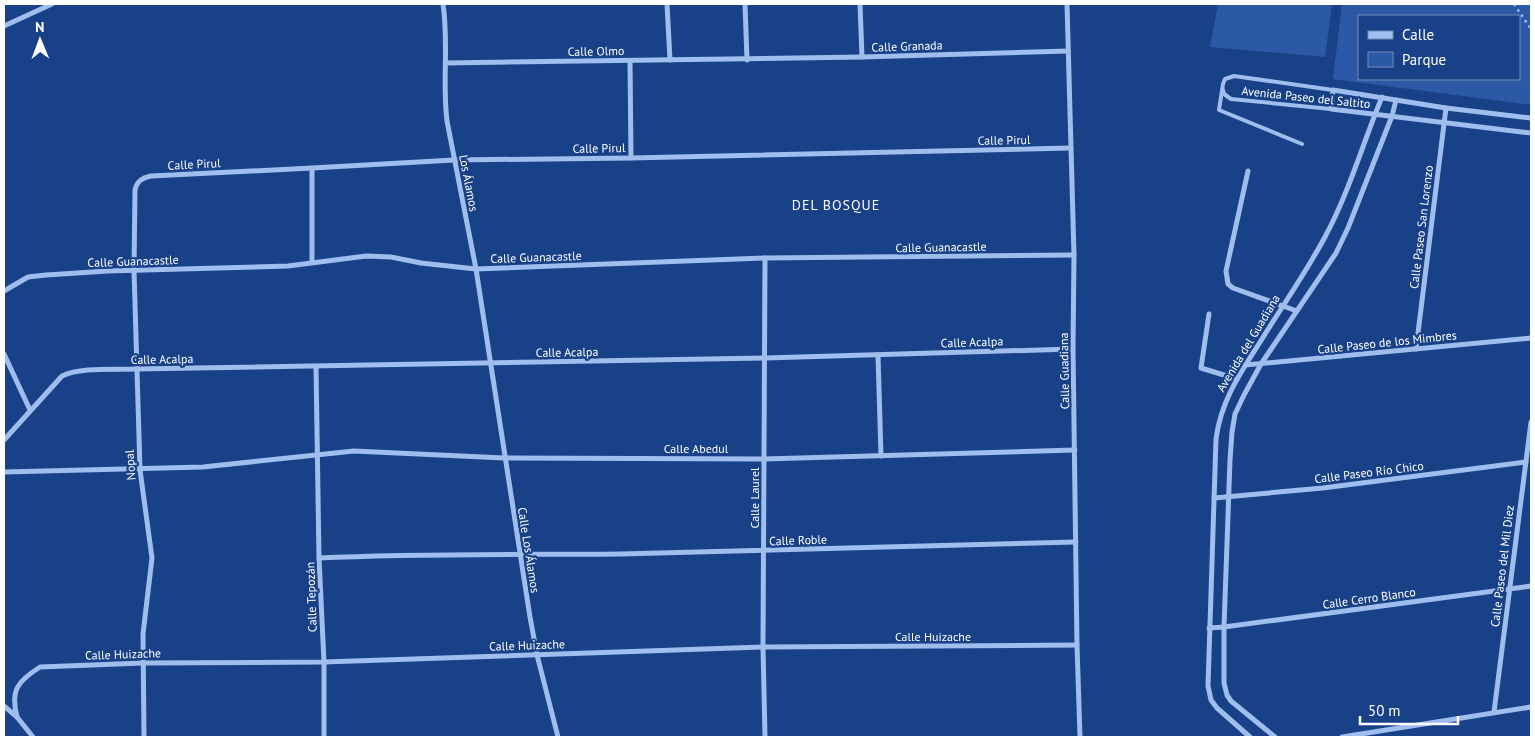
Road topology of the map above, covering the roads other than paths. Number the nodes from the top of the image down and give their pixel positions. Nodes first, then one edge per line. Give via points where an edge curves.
1 (52, 4) edge
2 (443, 4) edge
3 (667, 4) edge
4 (745, 4) edge
5 (860, 4) edge
6 (1067, 4) edge
7 (4, 26) edge
8 (1068, 51) junction
9 (862, 57) junction
10 (670, 60) junction
11 (747, 60) junction
12 (630, 61) junction
13 (446, 63) junction
14 (1223, 88) junction
15 (1333, 90) junction
16 (1382, 97) junction
17 (1396, 100) junction
18 (1446, 108) junction
19 (1330, 109) junction
20 (1375, 114) junction
21 (1392, 116) junction
22 (1531, 118) edge
23 (1444, 123) junction
24 (1531, 133) edge
25 (1302, 144) dead end
26 (1071, 148) junction
27 (631, 158) junction
28 (454, 160) junction
29 (312, 168) junction
30 (1248, 171) dead end
31 (135, 190) joint
32 (1074, 255) junction
33 (765, 258) junction
34 (312, 262) junction
35 (476, 269) junction
36 (134, 270) junction
37 (4, 291) edge
38 (1283, 305) junction
39 (1297, 311) junction
40 (1209, 314) dead end
41 (1531, 338) edge
42 (1074, 349) junction
43 (1416, 349) junction
44 (4, 354) edge
45 (878, 355) junction
46 (765, 358) junction
47 (491, 364) junction
48 (1262, 364) junction
49 (1245, 365) junction
50 (316, 367) junction
51 (136, 369) junction
52 (1237, 379) junction
53 (30, 410) junction
54 (1531, 422) edge
55 (4, 440) edge
56 (1076, 450) junction
57 (318, 456) junction
58 (880, 456) junction
59 (504, 458) junction
60 (764, 459) junction
61 (1526, 462) junction
62 (140, 470) junction
63 (4, 472) edge
64 (1214, 498) junction
65 (1230, 498) junction
66 (1076, 542) junction
67 (764, 552) junction
68 (521, 555) junction
69 (319, 558) junction
70 (1531, 586) edge
71 (1509, 589) junction
72 (1224, 627) junction
73 (1209, 628) junction
74 (1077, 645) junction
75 (763, 647) junction
76 (537, 655) junction
77 (324, 662) junction
78 (143, 663) junction
79 (4, 706) edge
80 (1531, 707) edge
81 (1494, 712) junction
82 (17, 717) junction
83 (33, 737) edge
84 (144, 737) edge
85 (324, 737) edge
86 (558, 737) edge
87 (765, 737) edge
88 (1080, 737) edge
89 (1250, 737) edge
90 (1275, 737) edge
91 (1342, 737) edge

1 - 7 street
2 - 13 street, Los Álamos
3 - 10 street
4 - 11 street
5 - 9 street
6 - 8 street, Calle Guadiana
8 - 9 street, Calle Granada
8 - 26 street, Calle Guadiana
9 - 11 street, Calle Granada
10 - 11 street, Calle Olmo
10 - 12 street, Calle Olmo
12 - 13 street, Calle Olmo
12 - 27 street
13 - 28 street, Los Álamos via 444,97
14 - 15 lane, Avenida Paseo del Saltito via 1225,79 1234,76
14 - 19 lane, Avenida Paseo del Saltito via 1224,94 1231,98
14 - 25 lane via 1219,110
15 - 16 street, Avenida Paseo del Saltito
15 - 19 street
16 - 17 street, Avenida Paseo del Saltito
16 - 20 street, Avenida del Guadiana
17 - 18 street, Avenida Paseo del Saltito
17 - 21 street, Avenida del Guadiana
18 - 22 street, Avenida Paseo del Saltito
18 - 23 street, Calle Paseo San Lorenzo
19 - 20 street, Avenida Paseo del Saltito
20 - 21 street, Avenida Paseo del Saltito
20 - 38 street, Avenida del Guadiana via 1326,235
21 - 23 street, Avenida Paseo del Saltito
21 - 39 street, Avenida del Guadiana via 1336,253
23 - 24 street, Avenida Paseo del Saltito
23 - 43 street, Calle Paseo San Lorenzo
26 - 27 street, Calle Pirul
26 - 32 street, Calle Guadiana
27 - 28 street, Calle Pirul
28 - 29 street, Calle Pirul
28 - 35 street, Los Álamos
29 - 31 street, Calle Pirul via 151,176 142,178
29 - 34 street
30 - 38 street via 1226,277 1233,288
31 - 36 street, Nopal
32 - 33 street, Calle Guanacastle
32 - 42 street, Calle Guadiana
33 - 35 street, Calle Guanacastle
33 - 46 street, Calle Laurel
34 - 35 street, Calle Guanacastle via 366,256 390,257
34 - 36 street, Calle Guanacastle via 288,266
35 - 47 street, Los Álamos
36 - 37 street, Calle Guanacastle via 28,277
36 - 51 street, Nopal
38 - 39 street
38 - 49 street, Avenida del Guadiana
39 - 48 street, Avenida del Guadiana
40 - 52 street via 1201,368
41 - 43 street, Calle Paseo de los Mimbres
42 - 45 street, Calle Acalpa
42 - 56 street, Calle Guadiana
43 - 48 street, Calle Paseo de los Mimbres
44 - 53 street
45 - 46 street, Calle Acalpa
45 - 58 street
46 - 47 street, Calle Acalpa
46 - 60 street, Calle Laurel
47 - 50 street, Calle Acalpa
47 - 59 street, Calle Los Álamos
48 - 49 street, Calle Paseo de los Mimbres
48 - 65 street, Avenida del Guadiana via 1235,414
49 - 52 street, Avenida del Guadiana
50 - 51 street, Calle Acalpa
50 - 57 street, Calle Tepozán
51 - 53 street, Calle Acalpa via 75,372 62,376
51 - 62 street, Nopal
52 - 64 street, Avenida del Guadiana via 1218,421
53 - 55 street
54 - 61 street, Calle Paseo del Mil Diez
56 - 58 street, Calle Abedul
56 - 66 street, Calle Guadiana
57 - 59 street, Calle Abedul via 372,451
57 - 62 street, Calle Abedul
57 - 69 street, Calle Tepozán
58 - 60 street, Calle Abedul
59 - 60 street, Calle Abedul
59 - 68 street, Calle Los Álamos
60 - 67 street, Calle Laurel
61 - 65 street, Calle Paseo Río Chico
61 - 71 street, Calle Paseo del Mil Diez
62 - 63 street, Calle Abedul
62 - 78 street, Nopal via 152,558 145,608
64 - 65 street, Calle Paseo Río Chico
64 - 73 street, Avenida del Guadiana
65 - 72 street, Avenida del Guadiana
66 - 67 street, Calle Roble
66 - 74 street, Calle Guadiana
67 - 68 street, Calle Roble
67 - 75 street, Calle Laurel
68 - 69 street, Calle Roble
68 - 76 street, Calle Los Álamos
69 - 77 street, Calle Tepozán
70 - 71 street, Calle Cerro Blanco
71 - 72 street, Calle Cerro Blanco
71 - 81 street, Calle Paseo del Mil Diez
72 - 73 street, Calle Cerro Blanco
72 - 90 street, Avenida del Guadiana via 1227,695
73 - 89 street, Avenida del Guadiana via 1208,686 1211,700
74 - 75 street, Calle Huizache
74 - 88 street, Calle Guadiana
75 - 76 street, Calle Huizache
75 - 87 street, Calle Laurel
76 - 77 street, Calle Huizache
76 - 86 street, Calle Los Álamos
77 - 78 street, Calle Huizache
77 - 85 street, Calle Tepozán
78 - 82 street, Calle Huizache via 40,667 16,688 13,702
78 - 84 street, Nopal
79 - 82 street
80 - 81 street
81 - 91 street
82 - 83 street

